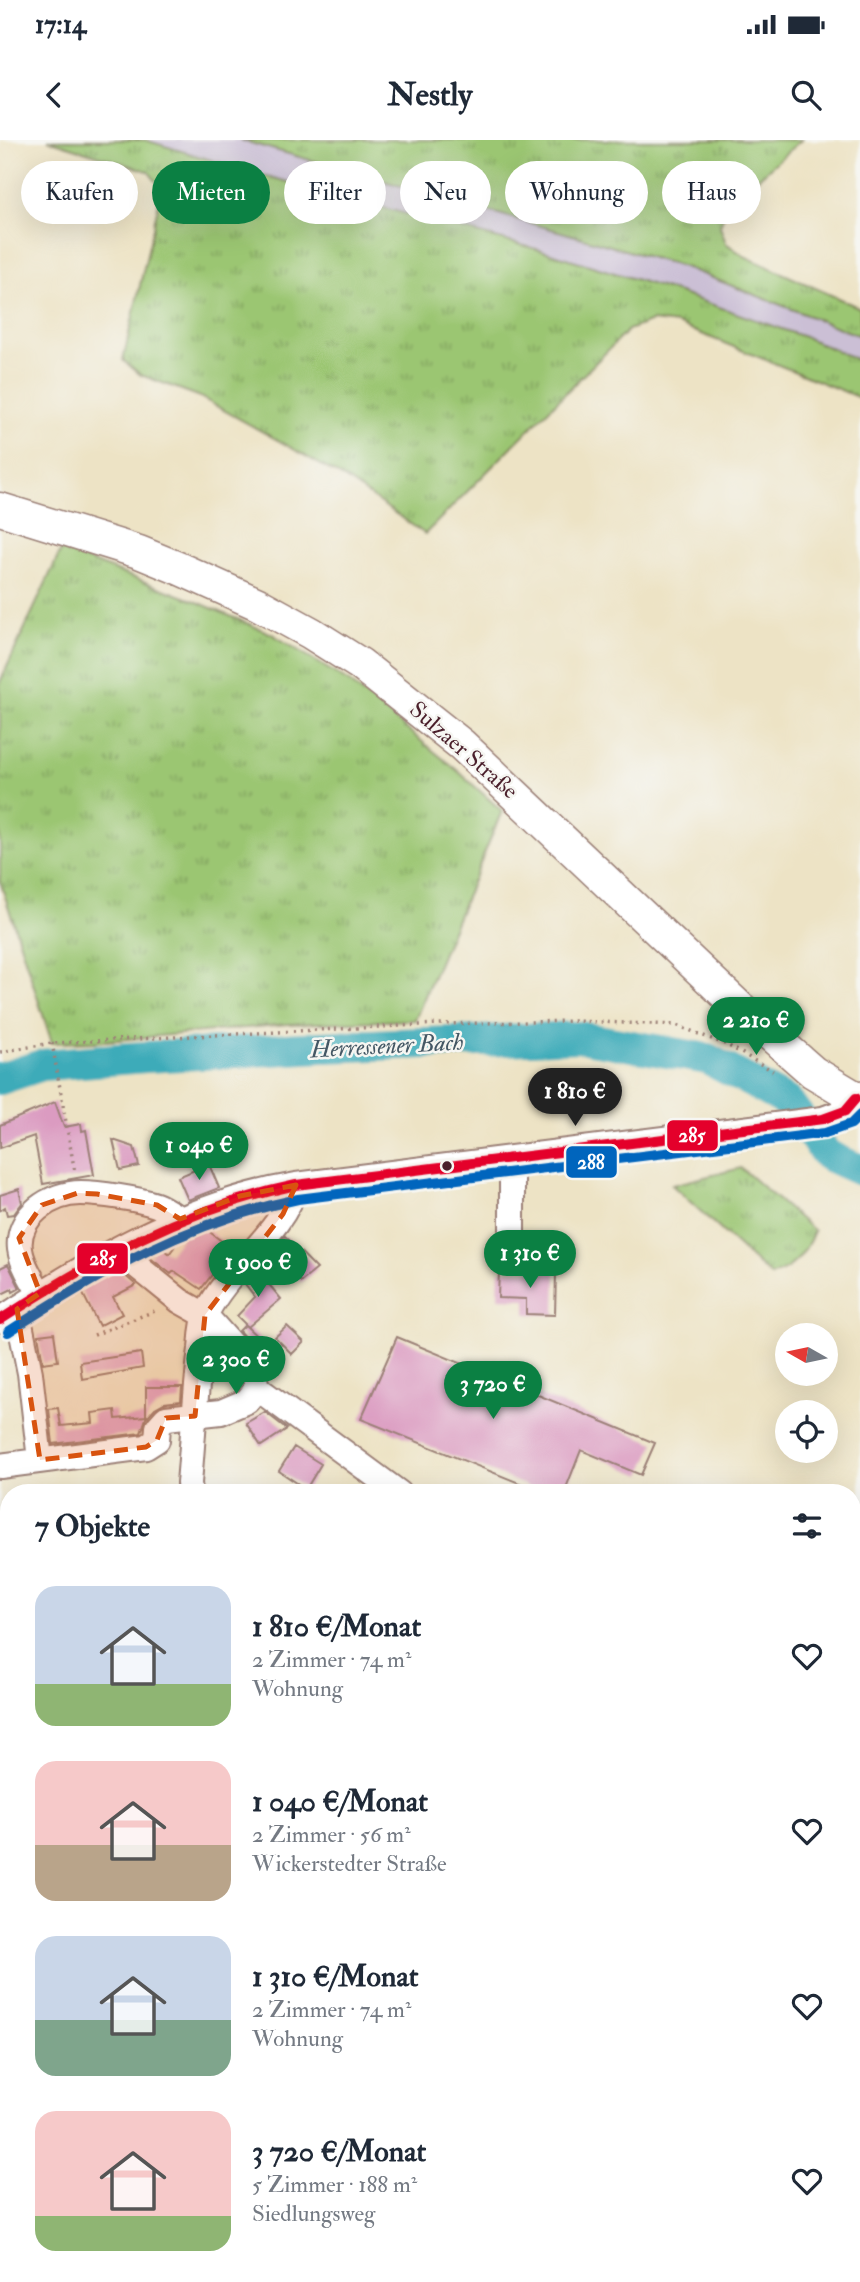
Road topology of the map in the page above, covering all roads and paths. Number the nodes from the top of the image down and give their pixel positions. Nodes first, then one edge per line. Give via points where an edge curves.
1 (0, 509) edge
2 (52, 1043) junction
3 (0, 1052) edge
4 (779, 1074) dead end
5 (858, 1099) edge
6 (512, 1159) junction
7 (296, 1185) junction
8 (78, 1193) junction
9 (180, 1219) junction
10 (117, 1250) junction
11 (512, 1253) dead end
12 (40, 1293) junction
13 (180, 1301) junction
14 (8, 1315) edge
15 (205, 1315) junction
16 (94, 1335) dead end
17 (257, 1388) junction
18 (194, 1416) junction
19 (40, 1460) junction
20 (0, 1466) edge
21 (189, 1484) edge
22 (387, 1484) edge

1 - 5 main road, Sulzaer Straße via 178,568 258,604 360,664 462,745 803,1063
2 - 3 path
2 - 4 path via 586,1021 676,1025 727,1045
2 - 8 path
5 - 6 street via 845,1111 823,1119
6 - 7 street
6 - 11 street
7 - 9 street via 240,1196
7 - 15 street via 283,1214
8 - 9 street via 157,1205
8 - 12 street via 42,1205 28,1218 19,1238 25,1266
9 - 10 street
10 - 12 street
10 - 13 street
12 - 14 street
13 - 15 street
13 - 16 path
14 - 19 street via 30,1373
15 - 17 street via 253,1369
15 - 18 street
17 - 18 street via 247,1401 221,1412
17 - 22 street
18 - 19 street via 166,1418 158,1427 157,1440 146,1447
18 - 21 street
19 - 20 street

